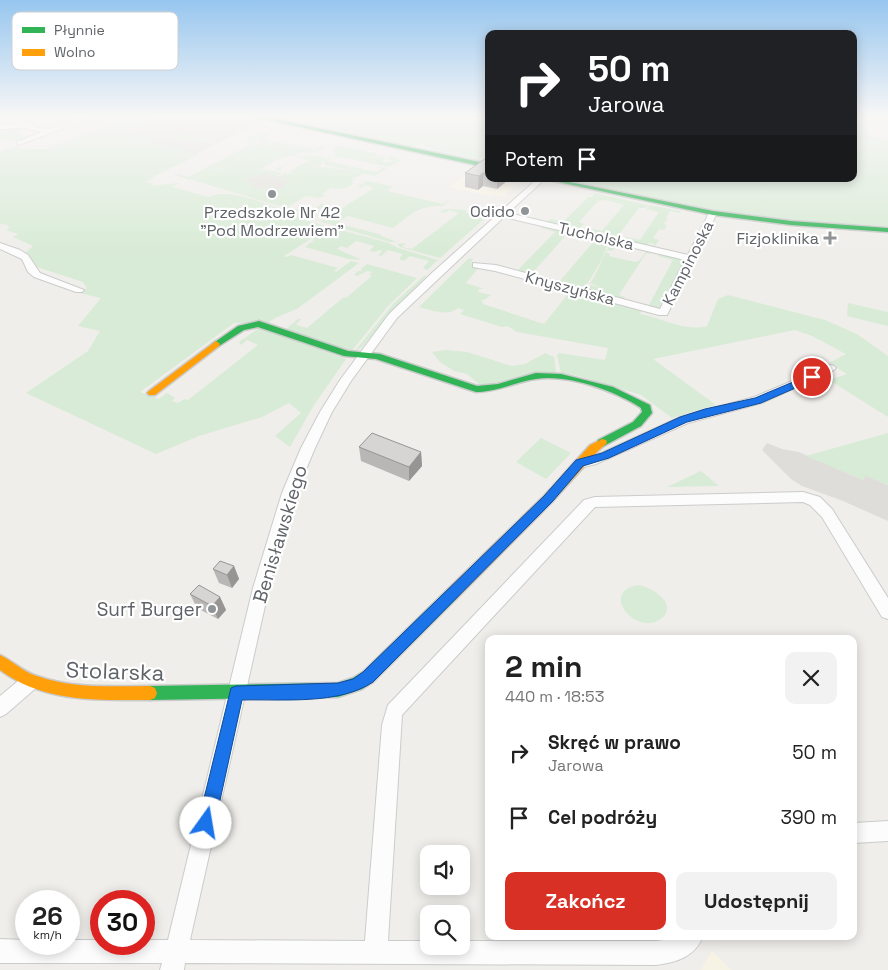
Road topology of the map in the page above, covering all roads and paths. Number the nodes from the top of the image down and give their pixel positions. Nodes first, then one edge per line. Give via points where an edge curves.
1 (471, 162) edge
2 (485, 165) edge
3 (538, 182) edge
4 (562, 182) edge
5 (714, 213) junction
6 (502, 214) junction
7 (888, 230) edge
8 (0, 246) edge
9 (690, 258) junction
10 (476, 264) dead end
11 (79, 290) dead end
12 (663, 313) joint
13 (363, 355) junction
14 (830, 368) dead end
15 (152, 393) dead end
16 (580, 463) junction
17 (887, 609) edge
18 (0, 662) edge
19 (30, 682) junction
20 (236, 693) junction
21 (0, 708) edge
22 (888, 831) edge
23 (857, 833) edge
24 (688, 940) edge
25 (0, 951) edge
26 (376, 951) junction
27 (174, 961) edge

1 - 2 street
3 - 6 street, Benisławskiego
4 - 5 street
5 - 7 street
5 - 9 street, Kampinoska
6 - 9 street, Tucholska
6 - 13 street, Benisławskiego via 404,304
8 - 11 street via 22,254 32,263 33,272
9 - 12 street, Kampinoska
10 - 12 street, Knyszyńska
13 - 15 street via 347,354 263,324 248,324
13 - 16 street, Stolarska via 377,356 482,390 536,376 558,376 637,400 646,407 643,419 603,442
13 - 20 street, Benisławskiego via 316,430 289,493 261,588
14 - 16 street via 758,400 696,415 606,456
16 - 20 street, Stolarska via 548,499 368,677 338,690
17 - 26 street via 828,513 810,498 589,504 394,711 390,725
18 - 19 street, Stolarska via 13,674
19 - 20 street, Stolarska via 81,693
19 - 21 street
20 - 27 street, Benisławskiego
22 - 23 street
24 - 26 street via 677,950 656,953
25 - 27 street
26 - 27 street

